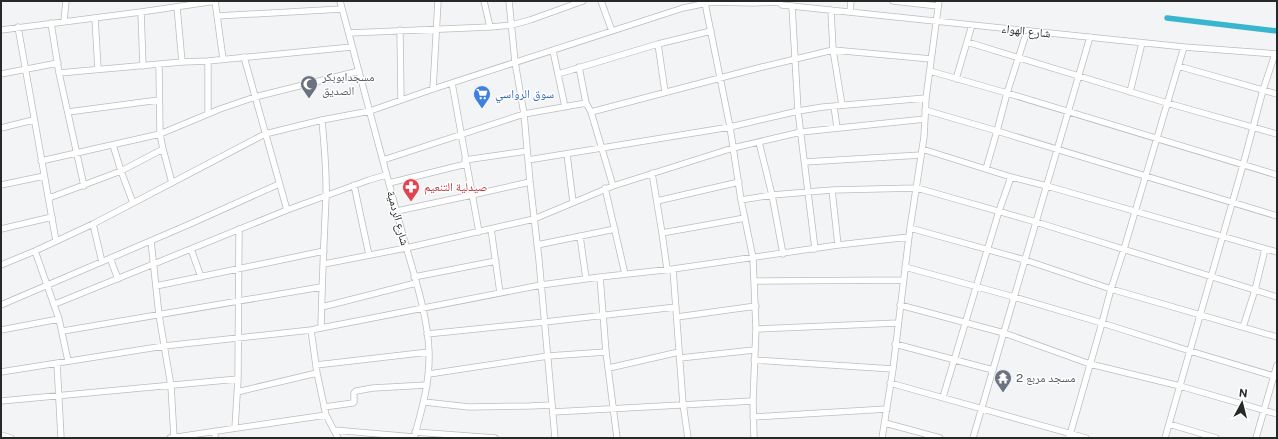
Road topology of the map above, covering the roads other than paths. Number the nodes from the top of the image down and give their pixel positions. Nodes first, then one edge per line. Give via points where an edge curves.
1 (66, 1) edge
2 (215, 1) edge
3 (340, 1) edge
4 (438, 1) edge
5 (484, 1) edge
6 (509, 1) edge
7 (583, 1) edge
8 (602, 1) edge
9 (711, 1) edge
10 (851, 1) edge
11 (894, 1) edge
12 (781, 2) edge
13 (705, 3) junction
14 (938, 4) edge
15 (792, 6) junction
16 (177, 7) junction
17 (342, 9) junction
18 (831, 10) junction
19 (141, 12) junction
20 (850, 12) junction
21 (217, 16) junction
22 (96, 18) junction
23 (64, 21) junction
24 (937, 21) junction
25 (52, 23) junction
26 (512, 25) junction
27 (972, 25) junction
28 (490, 27) junction
29 (18, 28) junction
30 (437, 29) junction
31 (1, 30) edge
32 (400, 30) junction
33 (612, 31) junction
34 (711, 31) junction
35 (1027, 31) junction
36 (349, 33) junction
37 (1090, 37) junction
38 (968, 42) junction
39 (1142, 43) junction
40 (658, 44) junction
41 (352, 47) junction
42 (1184, 47) junction
43 (833, 50) junction
44 (553, 51) junction
45 (1276, 54) edge
46 (244, 57) junction
47 (223, 59) junction
48 (794, 59) junction
49 (931, 59) junction
50 (1018, 59) junction
51 (208, 61) junction
52 (182, 62) junction
53 (515, 62) junction
54 (58, 63) junction
55 (159, 65) junction
56 (143, 66) junction
57 (1178, 66) junction
58 (578, 67) junction
59 (24, 69) junction
60 (98, 69) junction
61 (359, 72) junction
62 (930, 72) junction
63 (59, 73) junction
64 (1, 74) edge
65 (558, 74) junction
66 (1079, 76) junction
67 (720, 78) junction
68 (956, 80) junction
69 (452, 83) junction
70 (433, 89) junction
71 (1263, 90) junction
72 (665, 92) junction
73 (1130, 92) junction
74 (1007, 93) junction
75 (1277, 94) edge
76 (255, 97) junction
77 (926, 98) junction
78 (159, 100) junction
79 (401, 100) junction
80 (586, 103) junction
81 (1167, 103) junction
82 (842, 105) junction
83 (834, 106) junction
84 (565, 107) junction
85 (925, 110) junction
86 (370, 111) junction
87 (798, 111) junction
88 (1069, 111) junction
89 (68, 112) junction
90 (591, 112) junction
91 (208, 114) junction
92 (524, 114) junction
93 (925, 119) junction
94 (33, 120) junction
95 (322, 120) junction
96 (730, 127) junction
97 (1253, 127) junction
98 (1, 128) edge
99 (837, 128) junction
100 (998, 131) junction
101 (801, 132) junction
102 (160, 134) junction
103 (265, 134) junction
104 (1277, 134) edge
105 (460, 135) junction
106 (1157, 139) junction
107 (759, 142) junction
108 (113, 145) junction
109 (601, 148) junction
110 (733, 148) junction
111 (163, 149) junction
112 (1058, 149) junction
113 (527, 151) junction
114 (922, 152) junction
115 (76, 153) junction
116 (567, 154) junction
117 (383, 160) junction
118 (528, 160) junction
119 (41, 161) junction
120 (466, 162) junction
121 (805, 162) junction
122 (1243, 165) junction
123 (986, 169) junction
124 (121, 171) junction
125 (652, 173) junction
126 (386, 175) junction
127 (1146, 175) junction
128 (1277, 175) edge
129 (44, 176) junction
130 (1011, 177) junction
131 (530, 182) junction
132 (739, 182) junction
133 (172, 183) junction
134 (389, 183) junction
135 (280, 184) junction
136 (1, 185) edge
137 (354, 185) junction
138 (84, 186) junction
139 (612, 186) junction
140 (1047, 186) junction
141 (605, 188) junction
142 (917, 188) junction
143 (832, 190) junction
144 (808, 192) junction
145 (772, 195) junction
146 (326, 196) junction
147 (472, 196) junction
148 (49, 198) junction
149 (742, 200) junction
150 (657, 201) junction
151 (573, 202) junction
152 (1233, 202) junction
153 (133, 203) junction
154 (287, 210) junction
155 (397, 211) junction
156 (999, 211) junction
157 (1135, 212) junction
158 (1277, 215) edge
159 (52, 217) junction
160 (534, 218) junction
161 (745, 218) junction
162 (1036, 222) junction
163 (93, 224) junction
164 (910, 228) junction
165 (1, 229) edge
166 (239, 229) junction
167 (491, 229) junction
168 (615, 229) junction
169 (479, 232) junction
170 (662, 233) junction
171 (580, 236) junction
172 (1223, 236) junction
173 (909, 237) junction
174 (56, 241) junction
175 (151, 241) junction
176 (537, 245) junction
177 (838, 245) junction
178 (406, 248) junction
179 (815, 248) junction
180 (191, 249) junction
181 (988, 249) junction
182 (1124, 249) junction
183 (1265, 249) junction
184 (35, 251) junction
185 (324, 251) junction
186 (1277, 252) edge
187 (783, 254) junction
188 (369, 255) junction
189 (110, 258) junction
190 (753, 258) junction
191 (1025, 260) junction
192 (496, 261) junction
193 (102, 262) junction
194 (153, 264) junction
195 (324, 264) junction
196 (1, 265) edge
197 (905, 267) junction
198 (238, 269) junction
199 (667, 269) junction
200 (673, 269) junction
201 (625, 274) junction
202 (1210, 276) junction
203 (600, 277) junction
204 (201, 278) junction
205 (118, 279) junction
206 (586, 279) junction
207 (415, 280) junction
208 (903, 280) junction
209 (754, 281) junction
210 (48, 285) junction
211 (541, 285) junction
212 (156, 286) junction
213 (977, 286) junction
214 (322, 287) junction
215 (1111, 288) junction
216 (1255, 290) junction
217 (500, 293) junction
218 (1014, 297) junction
219 (1277, 297) edge
220 (239, 300) junction
221 (55, 304) junction
222 (1, 305) edge
223 (900, 305) junction
224 (756, 306) junction
225 (322, 307) junction
226 (676, 307) junction
227 (422, 309) junction
228 (604, 314) junction
229 (159, 315) junction
230 (1200, 315) junction
231 (677, 317) junction
232 (59, 319) junction
233 (545, 322) junction
234 (898, 323) junction
235 (966, 323) junction
236 (1102, 323) junction
237 (1243, 327) junction
238 (321, 328) junction
239 (756, 329) junction
240 (1, 330) edge
241 (311, 330) junction
242 (63, 331) junction
243 (1004, 333) junction
244 (427, 334) junction
245 (238, 337) junction
246 (1277, 337) edge
247 (896, 344) junction
248 (164, 346) junction
249 (754, 350) junction
250 (429, 352) junction
251 (606, 352) junction
252 (1190, 352) junction
253 (680, 355) junction
254 (548, 356) junction
255 (754, 360) junction
256 (954, 360) junction
257 (68, 361) junction
258 (57, 363) junction
259 (1090, 364) junction
260 (316, 365) junction
261 (1277, 365) edge
262 (609, 368) junction
263 (893, 369) junction
264 (993, 370) junction
265 (1, 372) edge
266 (317, 374) junction
267 (429, 374) junction
268 (1275, 376) edge
269 (238, 379) junction
270 (890, 383) junction
271 (427, 385) junction
272 (170, 386) junction
273 (1180, 386) junction
274 (237, 392) junction
275 (59, 395) junction
276 (943, 397) junction
277 (1, 401) edge
278 (753, 401) junction
279 (424, 402) junction
280 (683, 404) junction
281 (552, 405) junction
282 (324, 407) junction
283 (982, 408) junction
284 (614, 409) junction
285 (887, 409) junction
286 (1264, 410) junction
287 (553, 412) junction
288 (1277, 414) edge
289 (326, 415) junction
290 (753, 416) junction
291 (885, 422) junction
292 (1169, 424) junction
293 (235, 428) junction
294 (334, 430) junction
295 (215, 431) junction
296 (1, 435) edge
297 (414, 436) edge
298 (1069, 436) edge
299 (11, 438) edge
300 (61, 438) edge
301 (170, 438) edge
302 (174, 438) edge
303 (215, 438) edge
304 (338, 438) edge
305 (495, 438) edge
306 (555, 438) edge
307 (617, 438) edge
308 (688, 438) edge
309 (754, 438) edge
310 (882, 438) edge
311 (940, 438) edge
312 (973, 438) edge
313 (1086, 438) edge
314 (1165, 438) edge
315 (1216, 438) edge
316 (1256, 438) edge

1 - 23 street
2 - 16 street
2 - 21 street
3 - 17 street, شارع الردمية
4 - 30 street
5 - 28 street
6 - 26 street
7 - 26 street
8 - 33 street
9 - 12 street, شارع الهواء
9 - 13 street, شارع الهواء
10 - 20 street
11 - 14 street
12 - 15 street, شارع الهواء
13 - 33 street, شارع الهواء
13 - 34 street
14 - 24 street
15 - 18 street, شارع الهواء
15 - 48 street
16 - 19 street
16 - 52 street
17 - 21 street
17 - 36 street, شارع الردمية
18 - 20 street, شارع الهواء
18 - 43 street
19 - 22 street
19 - 56 street
20 - 24 street, شارع الهواء
21 - 47 street
22 - 23 street
22 - 60 street
23 - 25 street
24 - 27 street, شارع الهواء
24 - 49 street
25 - 29 street
25 - 54 street
26 - 28 street
26 - 53 street
27 - 35 street, شارع الهواء
27 - 38 street
28 - 30 street
29 - 31 street
29 - 59 street
30 - 32 street
30 - 70 street
32 - 36 street
32 - 79 street
33 - 44 street, شارع الهواء
34 - 40 street
34 - 67 street
35 - 37 street, شارع الهواء
35 - 50 street
36 - 41 street, شارع الردمية
37 - 39 street, شارع الهواء
37 - 66 street
38 - 50 street
38 - 68 street
39 - 42 street, شارع الهواء
39 - 73 street
40 - 58 street
40 - 72 street
41 - 46 street
41 - 61 street, شارع الردمية
42 - 45 street, شارع الهواء
42 - 57 street
43 - 48 street
43 - 49 street
43 - 82 street
44 - 53 street, شارع الهواء
44 - 65 street
45 - 71 street
46 - 47 street
46 - 76 street
47 - 51 street
48 - 67 street
48 - 87 street
49 - 62 street
50 - 66 street
50 - 74 street
51 - 52 street
51 - 91 street
52 - 55 street
53 - 69 street, شارع الهواء
53 - 92 street
54 - 59 street
54 - 63 street
55 - 56 street
55 - 78 street
56 - 60 street
57 - 71 street
57 - 81 street
58 - 65 street
58 - 80 street
59 - 64 street
59 - 94 street
60 - 63 street
61 - 76 street
61 - 86 street, شارع الردمية
62 - 68 street
62 - 77 street
63 - 89 street
65 - 84 street
66 - 73 street
66 - 88 street
67 - 72 street
67 - 96 street
68 - 74 street
69 - 70 street, شارع الهواء
69 - 105 street
70 - 79 street, شارع الهواء
71 - 75 street
71 - 97 street
72 - 90 street
73 - 81 street
74 - 88 street
74 - 100 street
76 - 91 street
76 - 103 street
77 - 82 street
77 - 85 street
78 - 89 street
78 - 102 street
79 - 86 street, شارع الهواء
80 - 84 street
80 - 90 street
81 - 97 street
81 - 106 street
82 - 83 street
83 - 87 street
83 - 99 street
84 - 92 street
85 - 93 street
85 - 100 street
86 - 95 street, شارع الهواء
86 - 117 street, شارع الردمية
87 - 96 street
87 - 101 street
88 - 106 street
88 - 112 street
89 - 115 street
90 - 109 street
91 - 102 street
92 - 105 street
92 - 113 street
93 - 99 street
93 - 114 street
94 - 98 street
94 - 119 street
95 - 103 street, شارع الهواء
95 - 146 street
96 - 109 street
96 - 110 street
97 - 104 street
97 - 122 street
99 - 101 street
100 - 112 street
100 - 123 street
101 - 107 street
101 - 121 street
102 - 108 street
102 - 111 street
103 - 133 street, شارع الهواء
103 - 135 street
105 - 117 street
105 - 120 street
106 - 122 street
106 - 127 street
107 - 110 street
107 - 145 street
108 - 115 street
108 - 124 street
109 - 116 street
109 - 139 street
110 - 125 street
110 - 132 street
111 - 124 street
111 - 133 street
112 - 127 street
112 - 140 street
113 - 118 street
113 - 120 street
114 - 121 street
114 - 123 street
114 - 142 street
115 - 119 street
115 - 138 street
116 - 118 street
116 - 151 street
117 - 126 street, شارع الردمية
118 - 131 street
119 - 129 street
120 - 134 street
120 - 147 street
121 - 144 street
122 - 128 street
122 - 152 street
123 - 130 street
124 - 138 street
124 - 153 street
125 - 139 street
125 - 150 street
126 - 134 street, شارع الردمية
126 - 137 street
127 - 152 street
127 - 157 street
129 - 136 street
129 - 148 street
130 - 140 street
130 - 156 street
131 - 147 street
131 - 160 street
132 - 149 street
132 - 150 street
133 - 153 street, شارع الهواء
134 - 155 street, شارع الردمية
135 - 154 street
135 - 175 street
137 - 146 street
137 - 188 street
138 - 148 street
139 - 141 street
140 - 157 street
140 - 162 street
141 - 151 street
141 - 168 street
142 - 143 street
142 - 156 street
142 - 164 street
143 - 144 street
143 - 177 street
144 - 145 street
144 - 179 street
145 - 149 street
145 - 187 street
146 - 154 street
146 - 185 street
147 - 155 street
147 - 169 street
148 - 159 street
149 - 161 street
150 - 170 street
151 - 160 street
152 - 158 street
152 - 172 street
153 - 163 street, شارع الهواء
154 - 166 street
155 - 178 street, شارع الردمية
156 - 162 street
156 - 181 street
157 - 172 street
157 - 182 street
159 - 165 street
159 - 174 street
160 - 167 street
160 - 176 street
161 - 170 street
161 - 190 street
162 - 182 street
162 - 191 street
163 - 174 street, شارع الهواء
163 - 193 street
164 - 173 street
164 - 181 street
166 - 180 street
166 - 198 street
167 - 169 street
167 - 192 street
168 - 171 street
168 - 201 street
169 - 178 street
170 - 199 street
171 - 176 street
171 - 206 street
172 - 183 street
172 - 202 street
173 - 177 street
173 - 197 street
174 - 184 street, شارع الهواء
175 - 189 street
175 - 194 street
176 - 211 street
177 - 179 street
178 - 188 street
178 - 207 street, شارع الردمية
179 - 187 street
180 - 194 street
180 - 204 street
181 - 191 street
181 - 213 street
182 - 202 street
182 - 215 street
183 - 186 street
183 - 216 street
184 - 196 street, شارع الهواء
184 - 210 street
185 - 195 street
185 - 198 street
187 - 190 street
188 - 195 street
189 - 193 street
189 - 205 street
190 - 200 street
190 - 209 street
191 - 215 street
191 - 218 street
192 - 207 street
192 - 217 street
193 - 210 street
194 - 205 street
194 - 212 street
195 - 214 street
197 - 208 street
197 - 213 street
198 - 204 street
198 - 220 street
199 - 200 street
199 - 201 street
200 - 226 street
201 - 203 street
202 - 216 street
202 - 230 street
203 - 206 street
203 - 228 street
204 - 212 street
205 - 221 street
206 - 211 street
207 - 225 street
207 - 227 street, شارع الردمية
208 - 209 street
208 - 223 street
209 - 224 street
210 - 221 street
210 - 222 street
211 - 217 street
211 - 233 street
212 - 229 street
213 - 218 street
213 - 235 street
214 - 220 street
214 - 225 street
215 - 230 street
215 - 236 street
216 - 219 street
216 - 237 street
217 - 227 street
218 - 236 street
218 - 243 street
220 - 229 street
220 - 245 street
221 - 232 street
223 - 234 street
223 - 235 street
224 - 231 street
224 - 239 street
225 - 238 street
226 - 228 street
226 - 231 street
227 - 238 street
227 - 244 street, شارع الردمية
228 - 233 street
228 - 251 street
229 - 242 street
229 - 248 street
230 - 237 street
230 - 252 street
231 - 253 street
232 - 240 street
232 - 242 street
233 - 244 street
233 - 254 street
234 - 239 street
234 - 247 street
235 - 243 street
235 - 256 street
236 - 252 street
236 - 259 street
237 - 246 street
238 - 241 street
239 - 249 street
241 - 245 street
241 - 260 street
242 - 257 street
243 - 259 street
243 - 264 street
244 - 250 street, شارع الردمية
245 - 248 street
245 - 269 street
247 - 256 street
247 - 263 street
248 - 257 street
248 - 272 street
249 - 253 street
249 - 255 street
250 - 260 street
250 - 267 street, شارع الردمية
251 - 254 street
251 - 262 street
252 - 268 street
252 - 273 street
253 - 262 street
253 - 280 street
254 - 267 street
254 - 281 street
255 - 263 street
255 - 278 street
256 - 264 street
256 - 276 street
257 - 258 street
258 - 265 street
258 - 275 street
259 - 273 street
259 - 298 street
260 - 266 street
261 - 268 street
262 - 284 street
263 - 270 street
264 - 283 street
266 - 274 street
266 - 282 street
267 - 271 street, شارع الردمية
268 - 286 street
269 - 272 street
269 - 274 street
270 - 276 street
270 - 285 street
271 - 279 street, شارع الردمية
271 - 282 street via 356,391 354,403
272 - 275 street
272 - 302 street
273 - 286 street
273 - 292 street
274 - 293 street
275 - 277 street
275 - 300 street
276 - 283 street
278 - 280 street
278 - 290 street
279 - 281 street via 469,407
279 - 297 street, شارع الردمية
280 - 284 street
280 - 308 street
281 - 287 street
282 - 289 street
283 - 298 street
283 - 312 street
284 - 287 street
284 - 307 street
285 - 290 street
285 - 291 street
286 - 288 street
286 - 316 street
287 - 306 street
289 - 293 street
289 - 294 street
290 - 309 street
291 - 310 street
291 - 311 street
292 - 314 street
292 - 315 street
293 - 295 street
294 - 297 street
294 - 304 street
295 - 302 street
295 - 303 street
296 - 299 street
297 - 305 street
298 - 313 street
301 - 302 street

